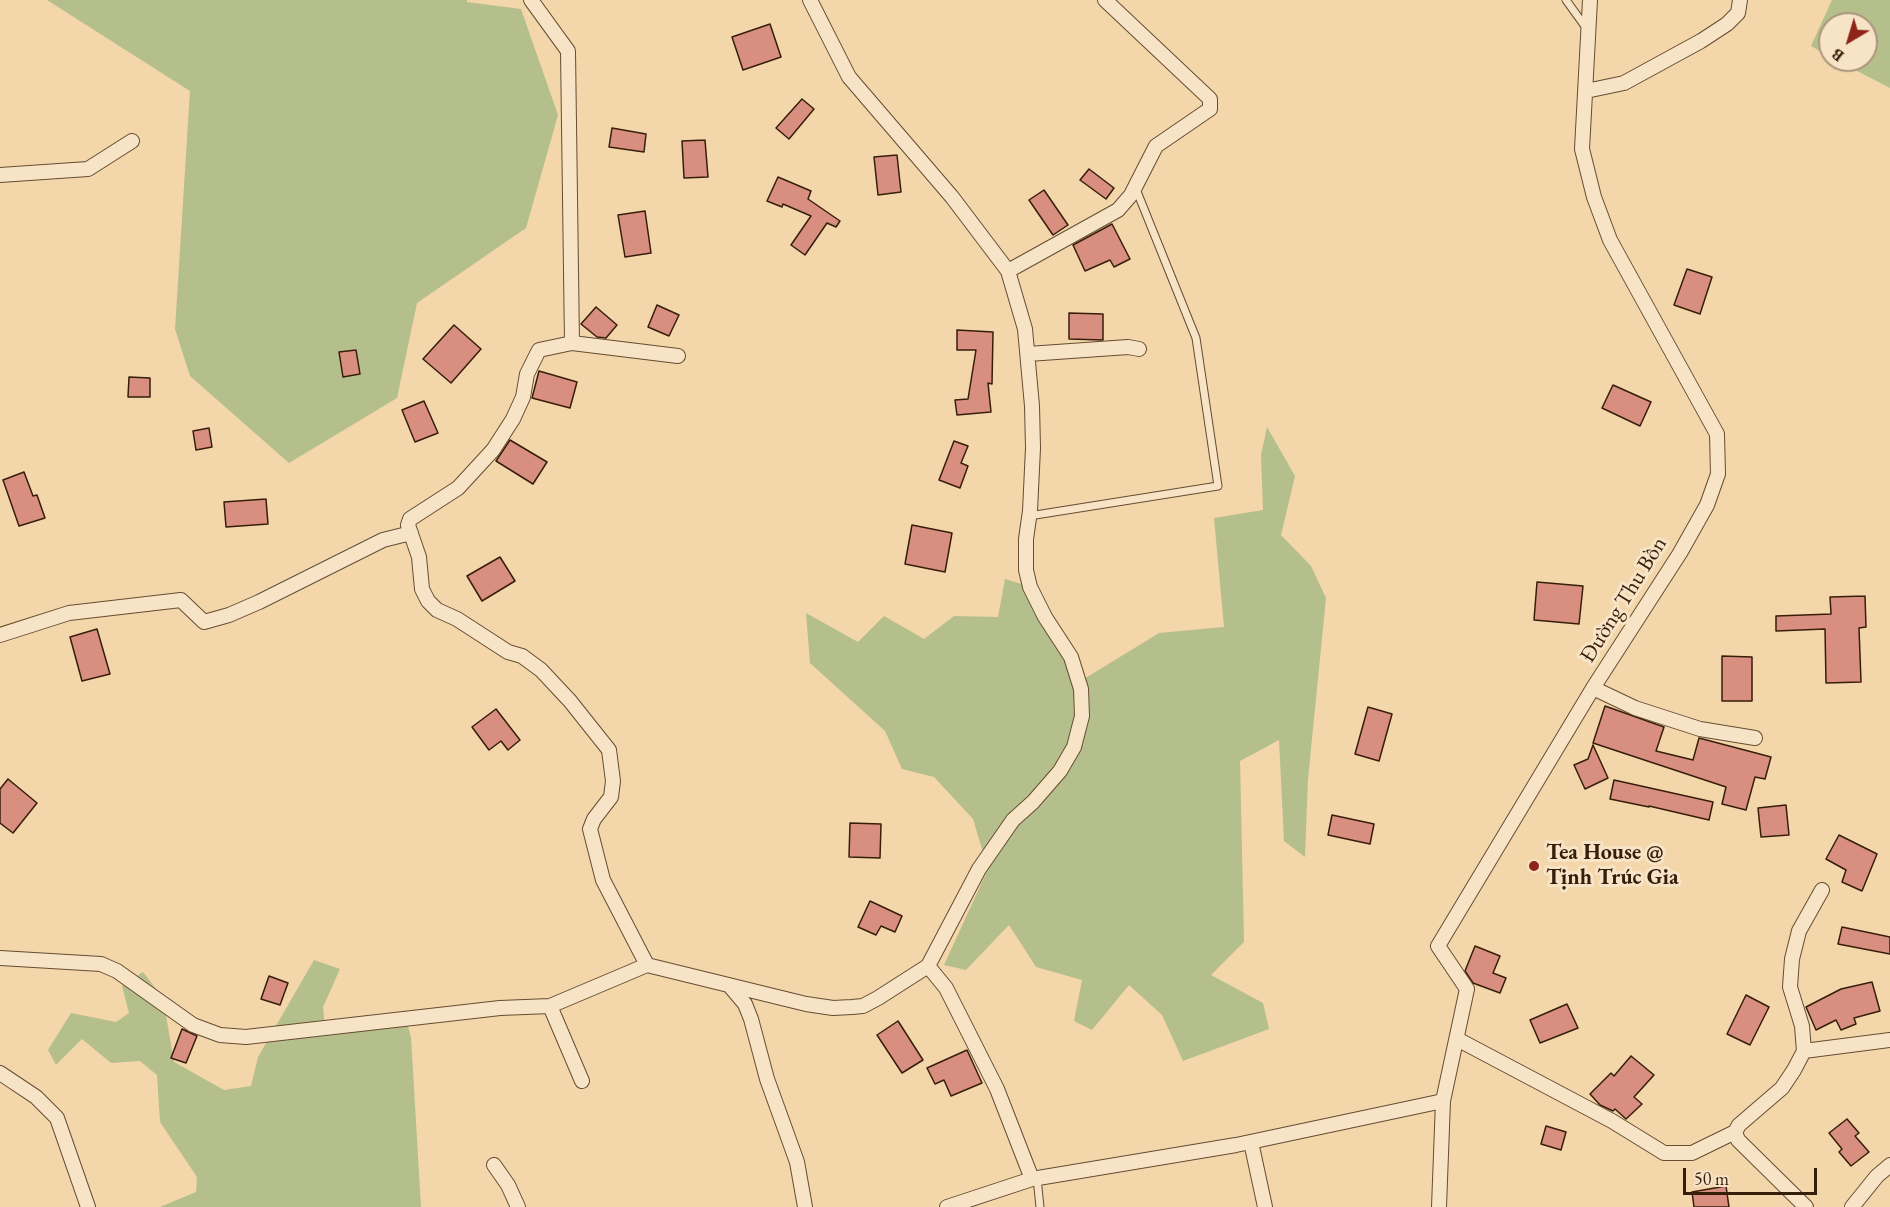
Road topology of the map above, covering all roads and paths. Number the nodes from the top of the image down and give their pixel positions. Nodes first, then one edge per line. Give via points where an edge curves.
1 (531, 0) edge
2 (810, 0) edge
3 (1105, 0) edge
4 (1566, 0) edge
5 (1590, 0) edge
6 (1740, 0) edge
7 (1590, 34) junction
8 (1586, 91) junction
9 (132, 141) dead end
10 (0, 175) edge
11 (1135, 187) junction
12 (1008, 271) junction
13 (572, 343) junction
14 (1139, 349) dead end
15 (1028, 354) junction
16 (678, 356) dead end
17 (1029, 516) junction
18 (411, 533) junction
19 (0, 635) edge
20 (1593, 688) junction
21 (1755, 738) dead end
22 (1822, 890) dead end
23 (0, 958) edge
24 (647, 965) junction
25 (928, 966) junction
26 (729, 985) junction
27 (550, 1006) junction
28 (1456, 1039) junction
29 (1890, 1040) edge
30 (1804, 1051) junction
31 (0, 1073) edge
32 (582, 1081) dead end
33 (1443, 1101) junction
34 (1735, 1132) junction
35 (1251, 1142) junction
36 (494, 1165) dead end
37 (1890, 1165) edge
38 (1034, 1178) junction
39 (88, 1207) edge
40 (518, 1207) edge
41 (805, 1207) edge
42 (946, 1207) edge
43 (1040, 1207) edge
44 (1265, 1207) edge
45 (1439, 1207) edge
46 (1806, 1207) edge
47 (1852, 1207) edge

1 - 13 street via 568,51
2 - 12 street via 849,77
3 - 11 street via 1210,99 1210,109 1156,146
4 - 7 lane
5 - 7 street, Đường Thu Bồn
6 - 8 street via 1738,13 1701,41 1624,83
7 - 8 street, Đường Thu Bồn
8 - 20 street, Đường Thu Bồn via 1582,149 1594,197 1610,240 1717,434 1718,474 1707,505 1680,553
9 - 10 street via 87,169
11 - 12 street via 1118,210
11 - 17 lane via 1196,338 1218,486
12 - 15 street
13 - 16 street
13 - 18 street via 539,350 513,419 493,450 458,488 410,519
14 - 15 street
15 - 17 street via 1033,448
17 - 25 street via 1026,570 1030,587 1071,657 1081,689 1082,716 1074,747 1060,771 1012,820
18 - 19 street via 383,540 259,602 204,622 181,600 69,613
18 - 24 street via 428,601 541,670 609,750 611,796 590,829 607,889
20 - 21 street via 1635,708 1700,729
20 - 28 street, Đường Thu Bồn via 1438,946 1467,988
22 - 30 street via 1799,931 1792,959 1790,987 1802,1026
23 - 27 street via 85,962 109,967 193,1024 232,1036
24 - 26 street
24 - 27 street
25 - 26 street via 878,998 852,1007 806,1004
25 - 38 street via 946,988 997,1089
26 - 41 street via 745,1004 751,1019 767,1079 797,1162
27 - 32 street
28 - 33 street, Đường Thu Bồn
28 - 34 street via 1612,1121 1664,1153 1692,1153
29 - 30 street
30 - 34 street via 1782,1088
31 - 39 street via 36,1097 57,1118
33 - 35 street
33 - 45 street, Đường Thu Bồn
34 - 46 street via 1738,1140
35 - 38 street
35 - 44 street
36 - 40 street
37 - 47 street
38 - 42 street
38 - 43 lane

